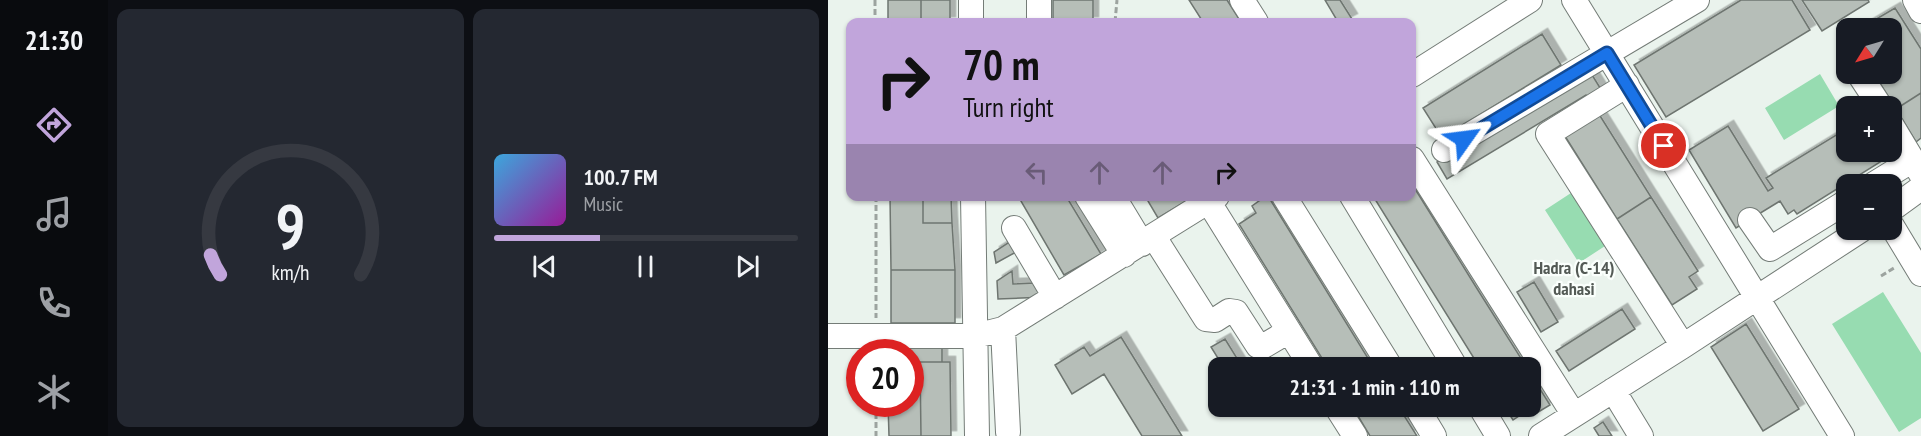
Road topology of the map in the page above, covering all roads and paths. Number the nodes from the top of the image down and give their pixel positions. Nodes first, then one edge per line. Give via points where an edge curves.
1 (875, 0) edge
2 (971, 0) edge
3 (1039, 0) edge
4 (1117, 0) edge
5 (1242, 0) edge
6 (1530, 0) edge
7 (1574, 0) edge
8 (1697, 0) edge
9 (1915, 0) edge
10 (1921, 11) edge
11 (875, 18) edge
12 (971, 18) edge
13 (1039, 18) edge
14 (1115, 18) edge
15 (1254, 18) edge
16 (1607, 53) junction
17 (1416, 72) edge
18 (1626, 85) junction
19 (1902, 142) edge
20 (1444, 150) dead end
21 (1416, 166) edge
22 (1917, 167) edge
23 (1899, 174) edge
24 (1921, 188) edge
25 (876, 201) edge
26 (973, 201) edge
27 (1092, 201) edge
28 (1116, 201) edge
29 (1206, 201) edge
30 (1212, 201) edge
31 (1287, 201) edge
32 (1355, 201) edge
33 (1902, 202) edge
34 (1836, 208) edge
35 (1750, 220) dead end
36 (1014, 228) dead end
37 (1845, 240) edge
38 (1898, 240) edge
39 (1140, 245) junction
40 (1911, 269) edge
41 (1881, 276) dead end
42 (1055, 297) junction
43 (1757, 297) junction
44 (1003, 329) junction
45 (1289, 331) junction
46 (828, 336) edge
47 (975, 336) junction
48 (876, 337) junction
49 (1683, 346) junction
50 (1305, 357) edge
51 (1384, 357) edge
52 (1449, 357) edge
53 (1613, 390) junction
54 (876, 417) edge
55 (1343, 417) edge
56 (1423, 417) edge
57 (1487, 417) edge
58 (1569, 425) edge
59 (1008, 432) dead end
60 (876, 436) edge
61 (977, 436) edge
62 (1354, 436) edge
63 (1434, 436) edge
64 (1498, 436) edge
65 (1540, 436) edge
66 (1641, 436) edge
67 (1842, 436) edge

1 - 11 path
2 - 12 lane
3 - 13 lane
4 - 14 path
5 - 15 lane
6 - 17 lane
7 - 16 lane
8 - 16 lane
9 - 10 lane
16 - 18 lane
16 - 20 lane
18 - 43 lane
18 - 49 lane via 1548,134
19 - 22 lane
21 - 58 lane
22 - 23 lane
24 - 33 lane
25 - 48 path
26 - 47 lane
27 - 39 lane
28 - 39 lane
29 - 39 lane
30 - 45 lane
31 - 51 lane
32 - 52 lane
34 - 35 lane via 1770,249
36 - 42 lane
37 - 43 lane
38 - 40 lane
39 - 42 lane
39 - 45 lane via 1206,319 1215,320 1229,310 1236,312 1262,347
40 - 41 path
42 - 44 lane
43 - 49 lane
43 - 67 lane
44 - 47 lane
44 - 59 lane
45 - 50 lane
46 - 48 lane
47 - 48 lane
47 - 61 lane
49 - 53 lane
53 - 58 lane
53 - 66 lane
54 - 60 path
55 - 62 lane
56 - 63 lane
57 - 64 lane
58 - 65 lane

